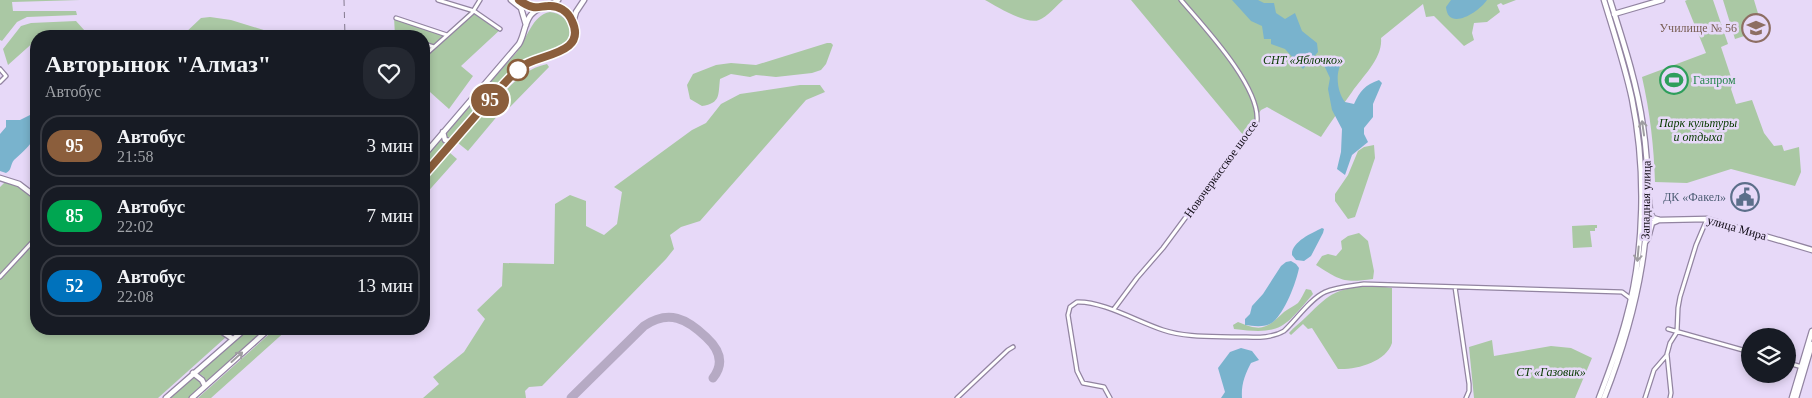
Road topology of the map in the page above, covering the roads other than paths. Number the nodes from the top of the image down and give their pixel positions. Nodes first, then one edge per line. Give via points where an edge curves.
1 (438, 0) edge
2 (480, 0) edge
3 (511, 0) edge
4 (519, 0) edge
5 (558, 0) edge
6 (584, 0) edge
7 (1181, 0) edge
8 (1604, 0) edge
9 (1610, 0) edge
10 (1662, 0) edge
11 (549, 6) junction
12 (541, 7) junction
13 (474, 11) junction
14 (1614, 14) junction
15 (396, 18) dead end
16 (573, 22) junction
17 (526, 25) junction
18 (500, 29) dead end
19 (447, 35) junction
20 (430, 46) edge
21 (434, 47) junction
22 (430, 51) edge
23 (0, 69) edge
24 (0, 82) edge
25 (486, 82) junction
26 (497, 91) junction
27 (443, 132) junction
28 (453, 142) junction
29 (430, 148) edge
30 (430, 168) edge
31 (0, 178) edge
32 (30, 192) edge
33 (1648, 193) junction
34 (1707, 219) junction
35 (1660, 220) junction
36 (1646, 241) junction
37 (30, 245) edge
38 (1812, 250) edge
39 (0, 278) edge
40 (1455, 287) junction
41 (1631, 299) junction
42 (1114, 310) junction
43 (1668, 329) dead end
44 (1677, 332) junction
45 (1812, 334) edge
46 (227, 335) edge
47 (237, 335) edge
48 (262, 335) edge
49 (233, 339) junction
50 (1812, 344) edge
51 (1013, 347) dead end
52 (1741, 350) edge
53 (1667, 354) junction
54 (1796, 366) edge
55 (1803, 368) junction
56 (194, 373) junction
57 (205, 386) junction
58 (166, 398) edge
59 (192, 398) edge
60 (957, 398) edge
61 (1110, 398) edge
62 (1466, 398) edge
63 (1599, 398) edge
64 (1604, 398) edge
65 (1645, 398) edge
66 (1670, 398) edge
67 (1794, 398) edge

1 - 13 street
2 - 13 street
3 - 17 main road via 521,8
4 - 12 main road
5 - 11 main road
6 - 16 main road
7 - 42 street, Новочеркасское шоссе via 1243,78 1253,98 1258,121
8 -> 41 main road, Западная улица via 1627,79 1638,140 1640,220
9 - 14 main road, Западная улица
10 - 14 main road
11 - 12 main road
11 - 16 main road via 561,8
12 - 17 main road
13 - 18 street
13 - 19 street
33 -> 14 main road, Западная улица via 1643,124
15 - 19 street
16 - 26 main road via 574,36 567,48 527,63
17 - 25 main road via 519,44
19 - 21 street
20 - 21 street
21 - 22 street
23 - 24 street via 6,76
25 - 26 main road via 490,89
25 - 27 main road
26 - 28 main road
27 - 28 main road via 445,140
27 - 29 main road
28 - 30 main road
31 - 32 main road via 19,184
33 - 35 main road via 1651,216
33 - 36 main road, Западная улица
34 - 35 main road, улица Мира
34 - 38 main road, улица Мира
34 - 44 street via 1680,297
35 - 36 main road via 1652,224
36 - 64 main road, Западная улица via 1632,318
37 - 39 street
40 - 41 street via 1622,292
40 - 42 street via 1376,283 1338,288 1317,297 1279,334 1262,337 1187,336 1164,331
40 - 62 street via 1469,384
41 - 63 main road, Западная улица
42 - 61 street via 1077,302 1070,307 1068,315 1080,379 1085,384 1104,388
43 - 44 street
44 - 52 street
44 - 53 street
45 - 55 main road
46 - 49 main road
47 - 49 main road
57 -> 48 main road
49 - 56 main road
50 - 55 main road
51 - 60 street
53 - 65 street via 1654,370
53 - 66 street
54 - 55 street
55 - 67 main road
56 - 57 main road
56 - 58 main road
57 - 59 main road

